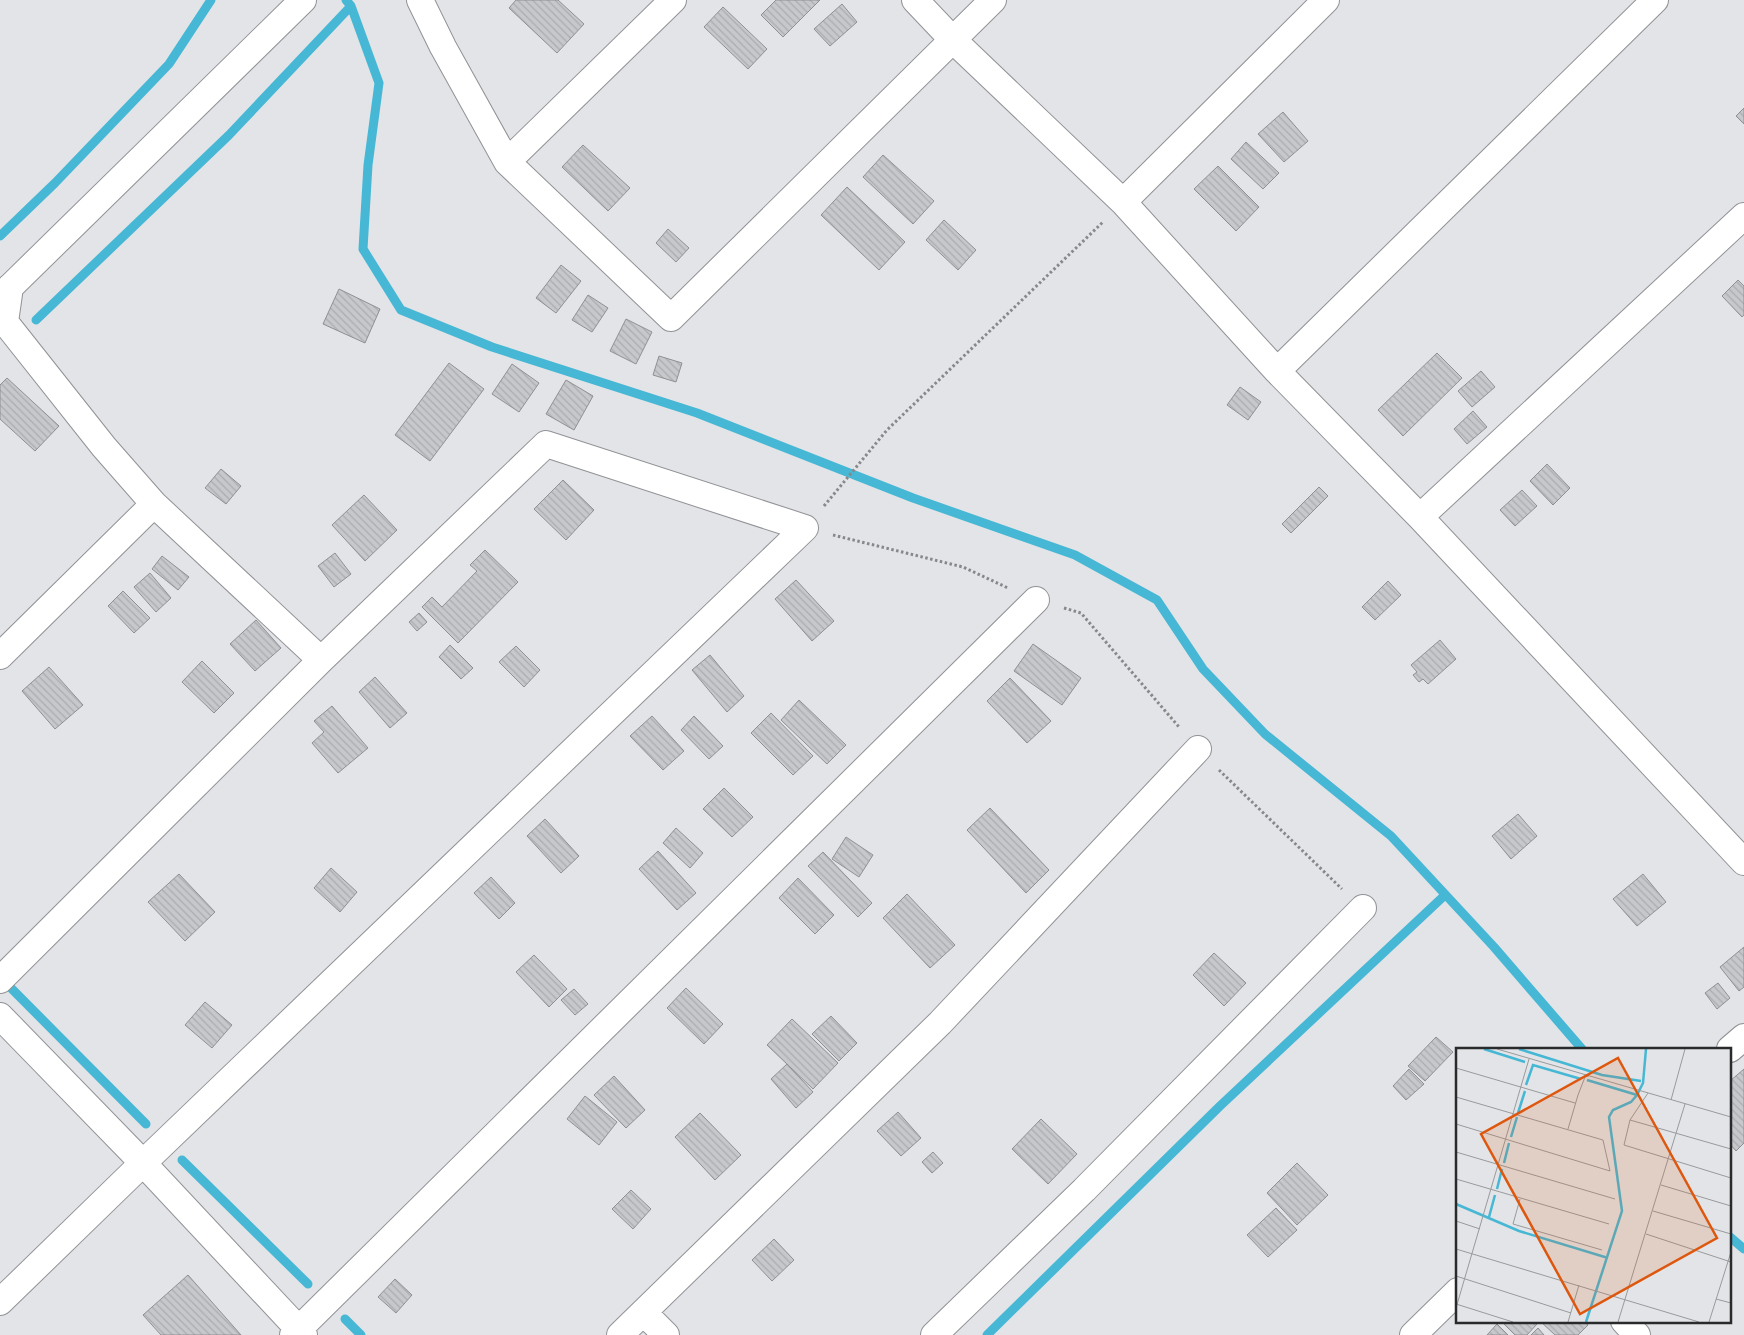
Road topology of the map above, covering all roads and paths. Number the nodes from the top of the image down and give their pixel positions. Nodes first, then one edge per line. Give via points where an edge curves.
1 (303, 0) edge
2 (420, 0) edge
3 (673, 0) edge
4 (915, 0) edge
5 (993, 0) edge
6 (1326, 0) edge
7 (1655, 0) edge
8 (952, 39) junction
9 (507, 162) junction
10 (1123, 202) junction
11 (1744, 216) edge
12 (5, 292) edge
13 (1277, 371) junction
14 (839, 488) dead end
15 (154, 504) junction
16 (1420, 517) junction
17 (805, 528) junction
18 (1036, 600) junction
19 (0, 656) edge
20 (321, 660) junction
21 (1198, 749) junction
22 (1744, 862) edge
23 (1363, 908) joint
24 (0, 980) edge
25 (0, 1016) edge
26 (1744, 1037) edge
27 (1731, 1048) edge
28 (143, 1163) junction
29 (1456, 1293) edge
30 (0, 1302) edge
31 (644, 1313) junction
32 (1625, 1322) edge
33 (298, 1333) edge
34 (620, 1335) edge
35 (666, 1335) edge
36 (934, 1335) edge
37 (1413, 1335) edge
38 (1637, 1335) edge

1 - 12 street
2 - 9 street
3 - 9 street
4 - 8 street
5 - 8 street
6 - 10 street
7 - 13 street
8 - 9 street via 671,318
8 - 10 street
10 - 13 street
10 - 14 path via 887,430
11 - 16 street
12 - 15 street via 5,322 104,447
13 - 16 street
15 - 19 street
15 - 20 street
16 - 22 street
17 - 18 path via 963,567
17 - 20 street via 546,444
17 - 28 street
18 - 21 path via 1082,613
18 - 33 street
20 - 24 street
21 - 23 path
21 - 31 street via 940,1023
23 - 36 street via 1084,1190
25 - 28 street
26 - 27 street
28 - 30 street
28 - 33 street
29 - 37 street
31 - 34 street
31 - 35 street
32 - 38 street

